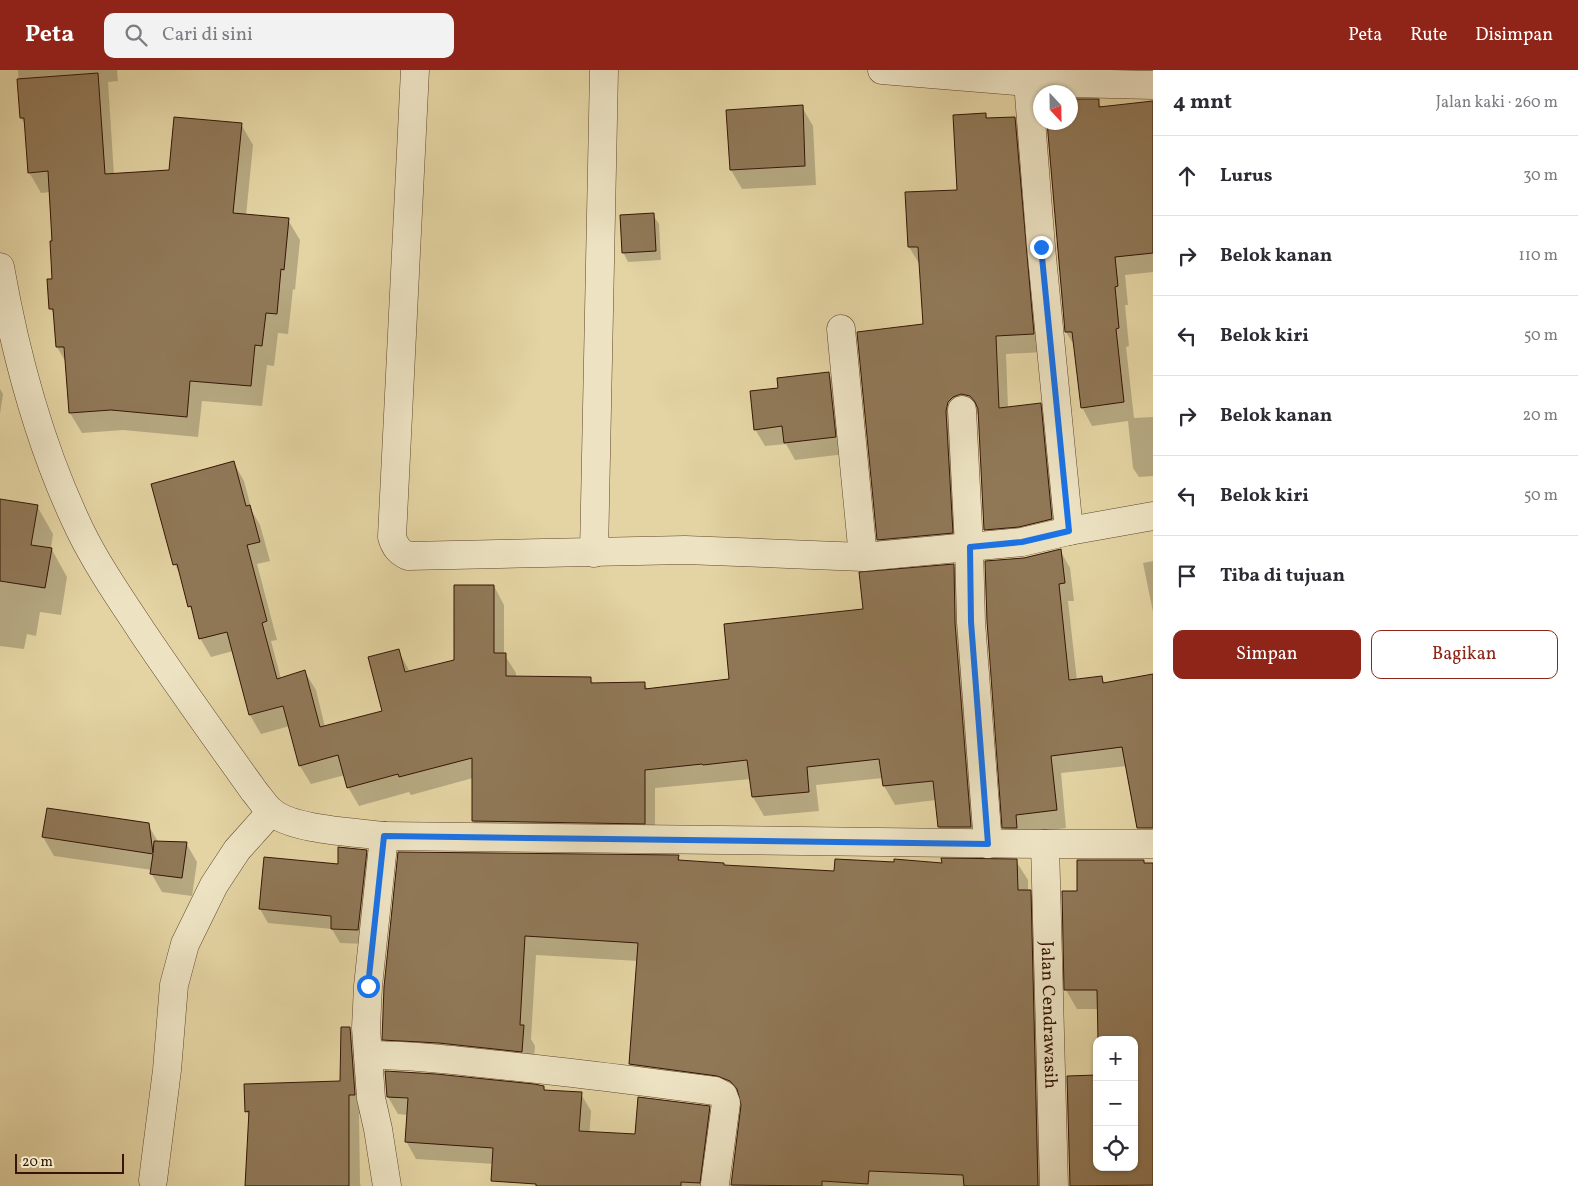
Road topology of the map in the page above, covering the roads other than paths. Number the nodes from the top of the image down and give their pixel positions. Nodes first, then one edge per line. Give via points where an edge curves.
1 (415, 70) edge
2 (604, 70) edge
3 (882, 70) edge
4 (1097, 77) edge
5 (1028, 82) junction
6 (1153, 85) edge
7 (0, 267) edge
8 (841, 329) dead end
9 (962, 410) dead end
10 (1153, 516) edge
11 (1069, 531) junction
12 (970, 547) junction
13 (594, 553) junction
14 (863, 557) junction
15 (271, 812) junction
16 (384, 836) junction
17 (988, 844) junction
18 (1045, 844) junction
19 (1153, 844) edge
20 (368, 1055) junction
21 (153, 1180) dead end
22 (715, 1184) dead end
23 (387, 1186) edge
24 (1054, 1186) edge

1 - 13 street via 392,537 395,546 408,556
2 - 13 street
3 - 5 street
4 - 5 street
4 - 6 street
5 - 11 street
7 - 15 street via 28,394 55,473 81,532 155,652
8 - 14 street
9 - 12 street
10 - 11 street
11 - 12 street via 1022,542
12 - 14 street
12 - 17 street via 971,622
13 - 14 street via 685,550
15 - 16 street via 303,825
15 - 21 street via 237,850 214,885 185,944 174,985
16 - 17 street
16 - 20 street via 368,986
17 - 18 street
18 - 19 street
18 - 24 street, Jalan Cendrawasih
20 - 22 street via 613,1077 715,1092 723,1095 726,1103
20 - 23 street via 371,1098

